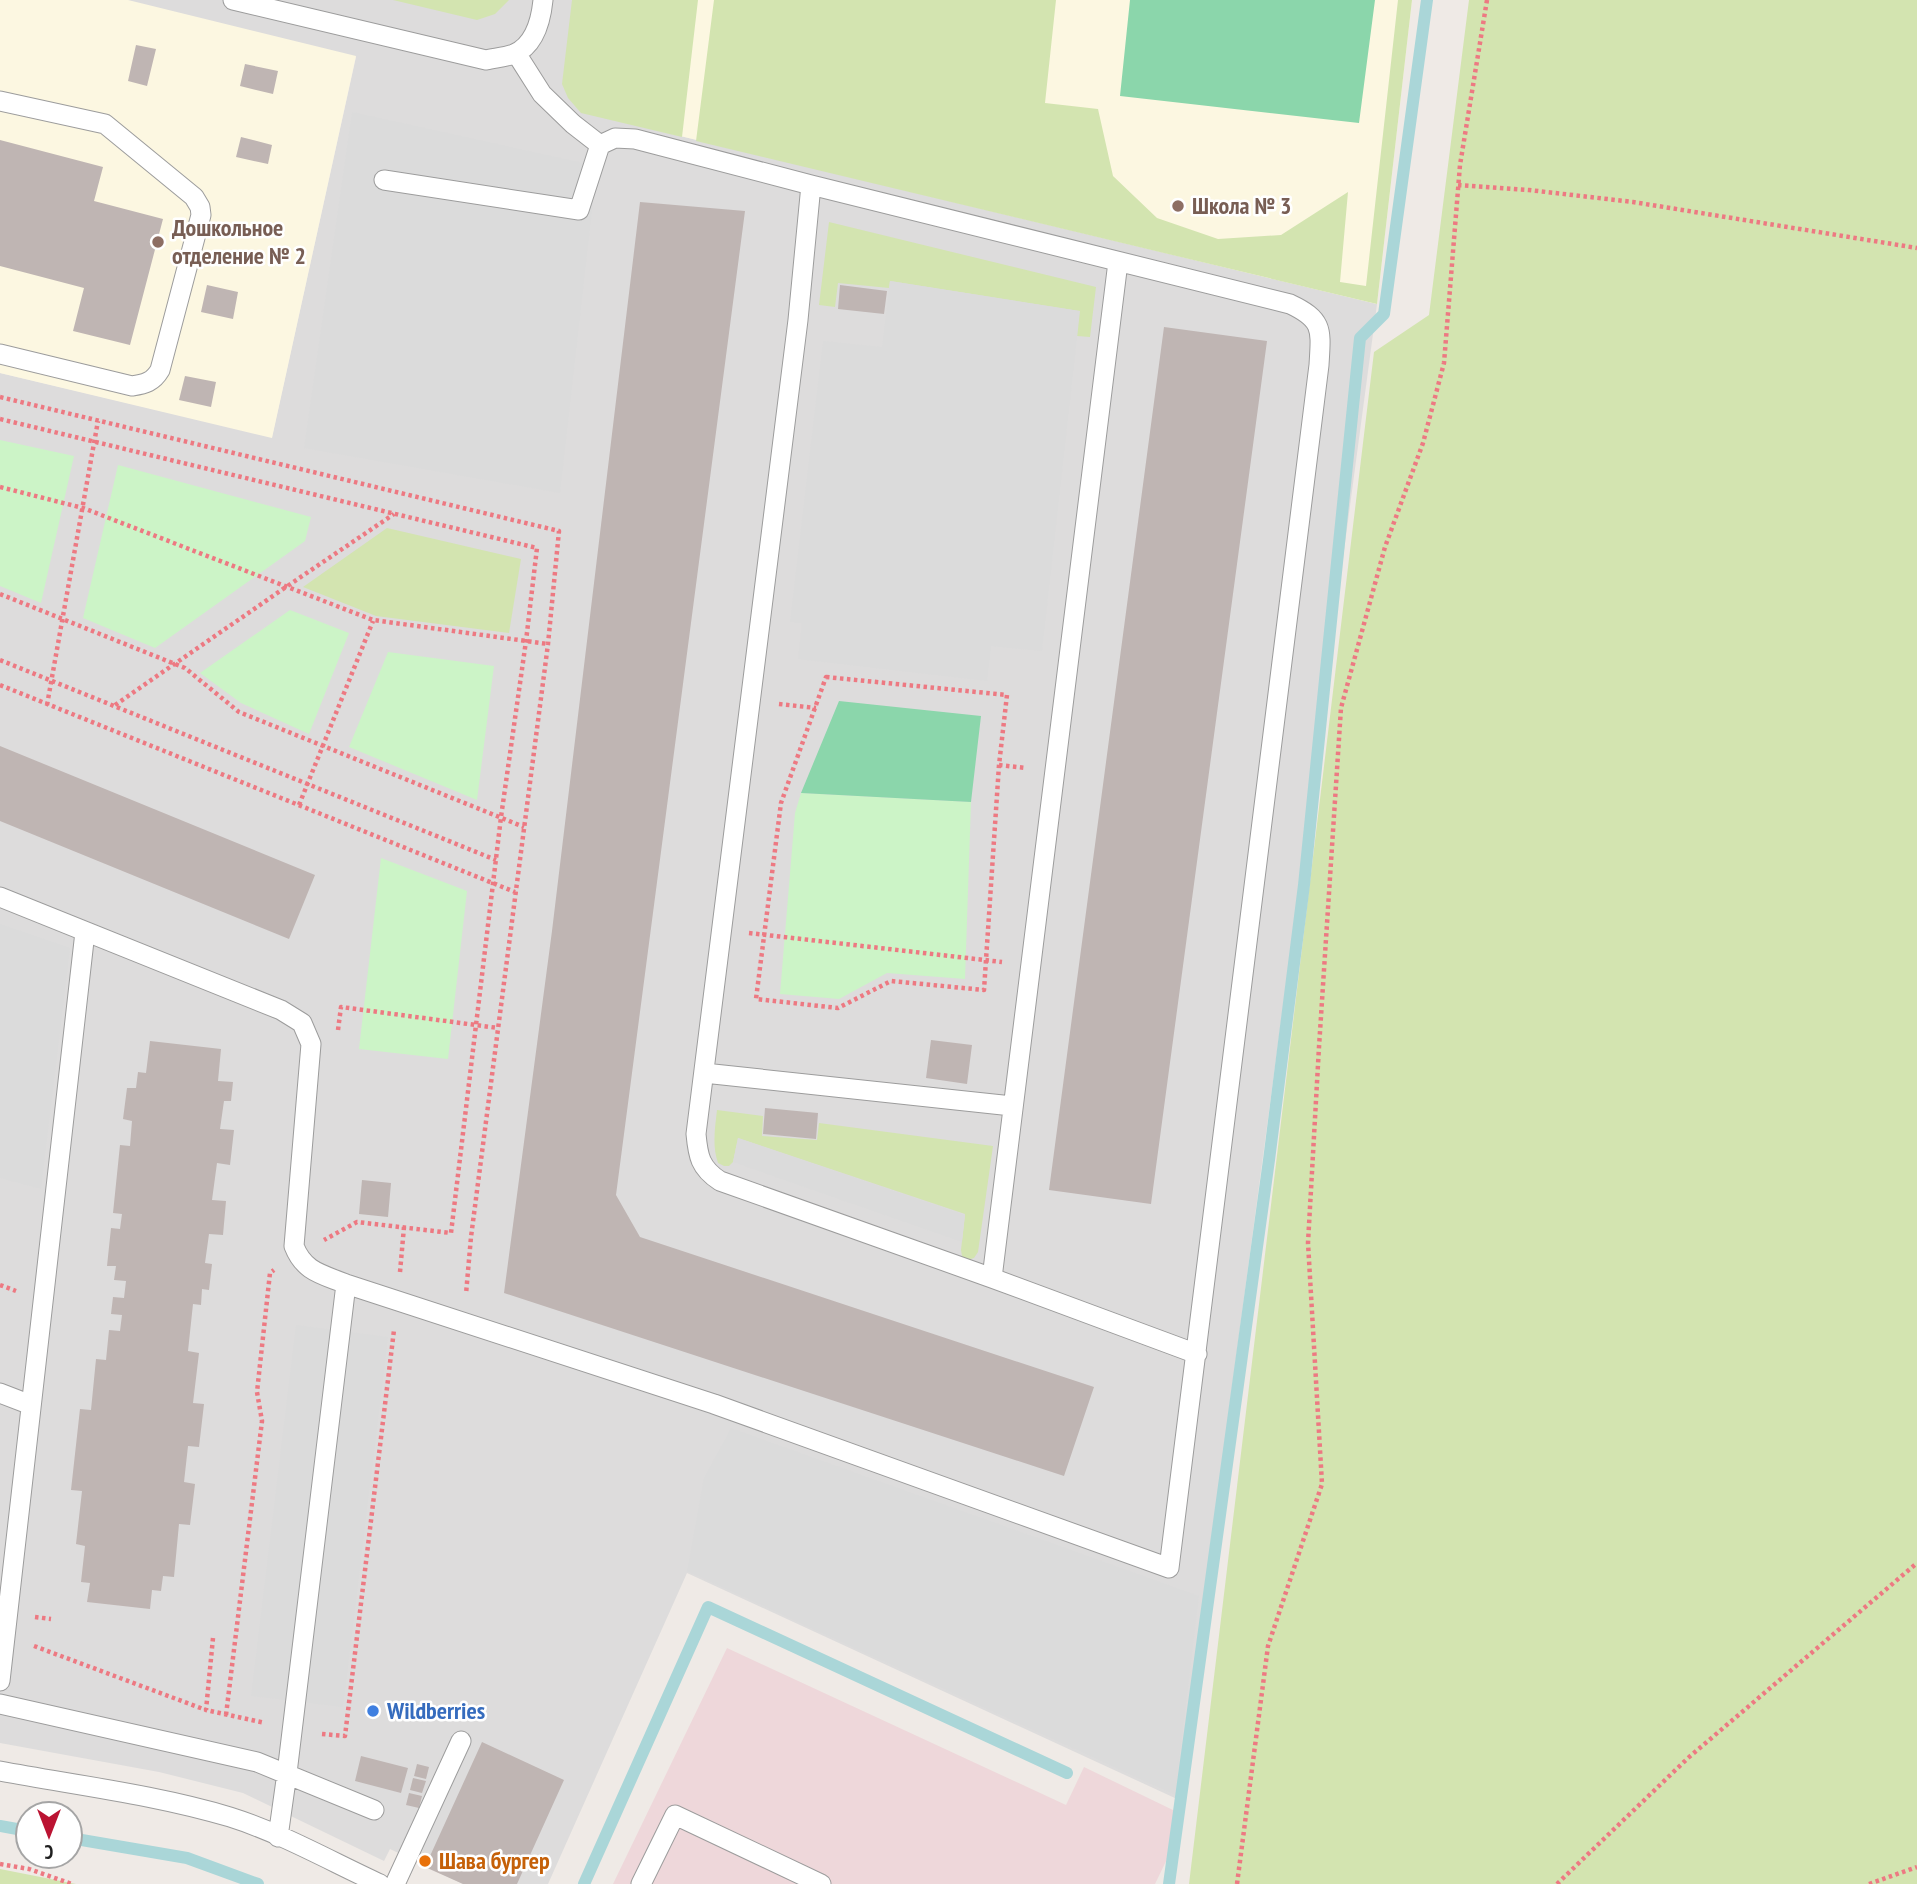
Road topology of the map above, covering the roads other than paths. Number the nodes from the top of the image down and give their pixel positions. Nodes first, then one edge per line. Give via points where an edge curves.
1 (233, 0) edge
2 (543, 0) edge
3 (516, 53) junction
4 (0, 101) edge
5 (600, 145) junction
6 (384, 180) dead end
7 (811, 186) junction
8 (1118, 262) junction
9 (0, 354) edge
10 (0, 897) edge
11 (85, 932) junction
12 (704, 1073) junction
13 (1013, 1106) junction
14 (992, 1278) junction
15 (346, 1284) junction
16 (1197, 1354) junction
17 (0, 1393) edge
18 (31, 1405) junction
19 (0, 1681) edge
20 (0, 1704) edge
21 (461, 1741) dead end
22 (0, 1771) edge
23 (287, 1773) junction
24 (374, 1810) dead end
25 (278, 1837) junction
26 (380, 1884) edge
27 (394, 1884) edge
28 (641, 1884) edge
29 (821, 1884) edge

1 - 3 lane via 486,60
2 - 3 lane via 533,38
3 - 5 lane via 542,94
4 - 9 lane via 105,124 194,197 201,215 154,379 132,386
5 - 6 lane via 579,210
5 - 7 lane via 615,138 635,139
7 - 8 lane
7 - 12 lane
8 - 13 lane
8 - 16 lane via 1290,304 1309,313 1321,332
10 - 11 lane
11 - 15 lane via 281,1010 302,1023 311,1044 294,1246 307,1268
11 - 18 lane
12 - 13 lane
12 - 14 lane via 696,1134 706,1172 720,1181
13 - 14 lane
14 - 16 lane
15 - 16 lane via 714,1405 1169,1569
15 - 23 lane
17 - 18 lane
18 - 19 lane
20 - 23 lane via 257,1762
21 - 27 lane
22 - 25 lane via 182,1804
23 - 24 lane
23 - 25 lane
25 - 26 lane
28 - 29 lane via 675,1815

